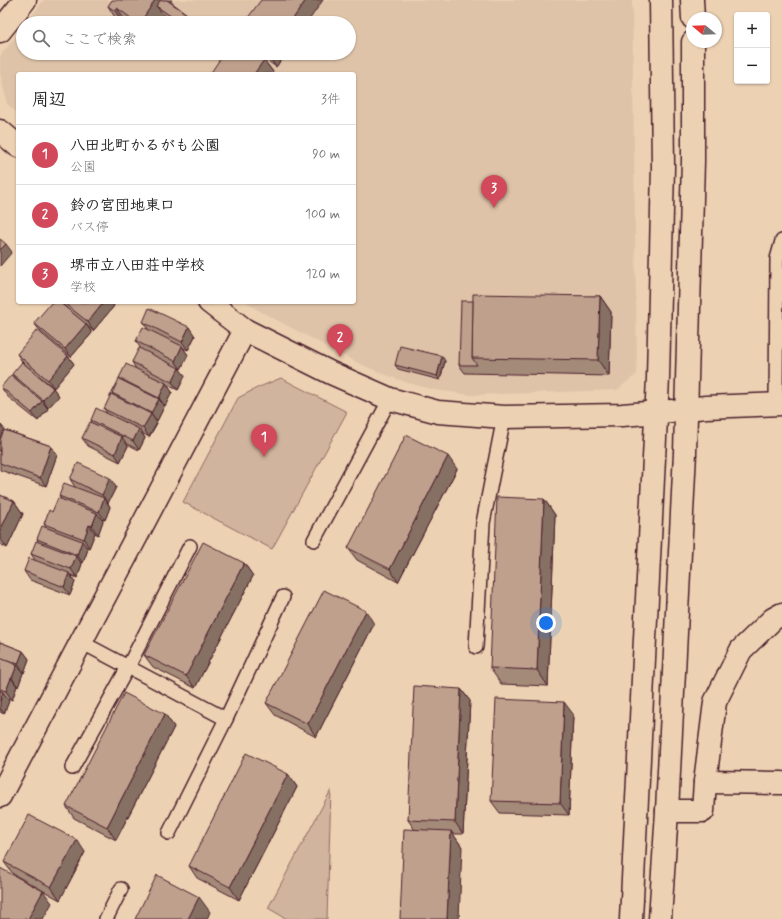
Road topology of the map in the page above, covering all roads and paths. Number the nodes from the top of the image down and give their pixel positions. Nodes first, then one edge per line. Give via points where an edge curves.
1 (25, 0) edge
2 (661, 0) edge
3 (692, 0) edge
4 (693, 12) edge
5 (0, 31) edge
6 (693, 48) edge
7 (0, 131) edge
8 (16, 144) edge
9 (782, 241) edge
10 (212, 304) edge
11 (245, 330) junction
12 (390, 399) junction
13 (779, 404) edge
14 (686, 409) junction
15 (656, 413) junction
16 (504, 418) junction
17 (314, 540) dead end
18 (190, 546) dead end
19 (283, 597) dead end
20 (782, 614) edge
21 (81, 642) junction
22 (476, 647) dead end
23 (128, 667) junction
24 (226, 719) junction
25 (72, 768) dead end
26 (705, 782) junction
27 (782, 782) edge
28 (0, 796) edge
29 (667, 811) junction
30 (169, 833) dead end
31 (121, 890) dead end
32 (106, 919) edge
33 (631, 919) edge
34 (660, 919) edge

1 - 5 street
2 - 15 street via 663,167
3 - 4 street
6 - 14 street via 693,161
7 - 8 street
9 - 13 lane via 777,259
10 - 11 street
11 - 12 street
11 - 21 street
12 - 16 street via 438,412
12 - 17 lane
13 - 14 street
14 - 15 street
14 - 29 street
15 - 16 street
15 - 33 street
16 - 22 lane via 482,524
18 - 23 lane
19 - 24 lane
20 - 26 street via 773,619 741,650 715,702
21 - 23 lane
21 - 28 street
23 - 24 lane
23 - 25 lane
24 - 30 lane
26 - 27 street
26 - 29 street via 703,811
29 - 34 street
31 - 32 lane

